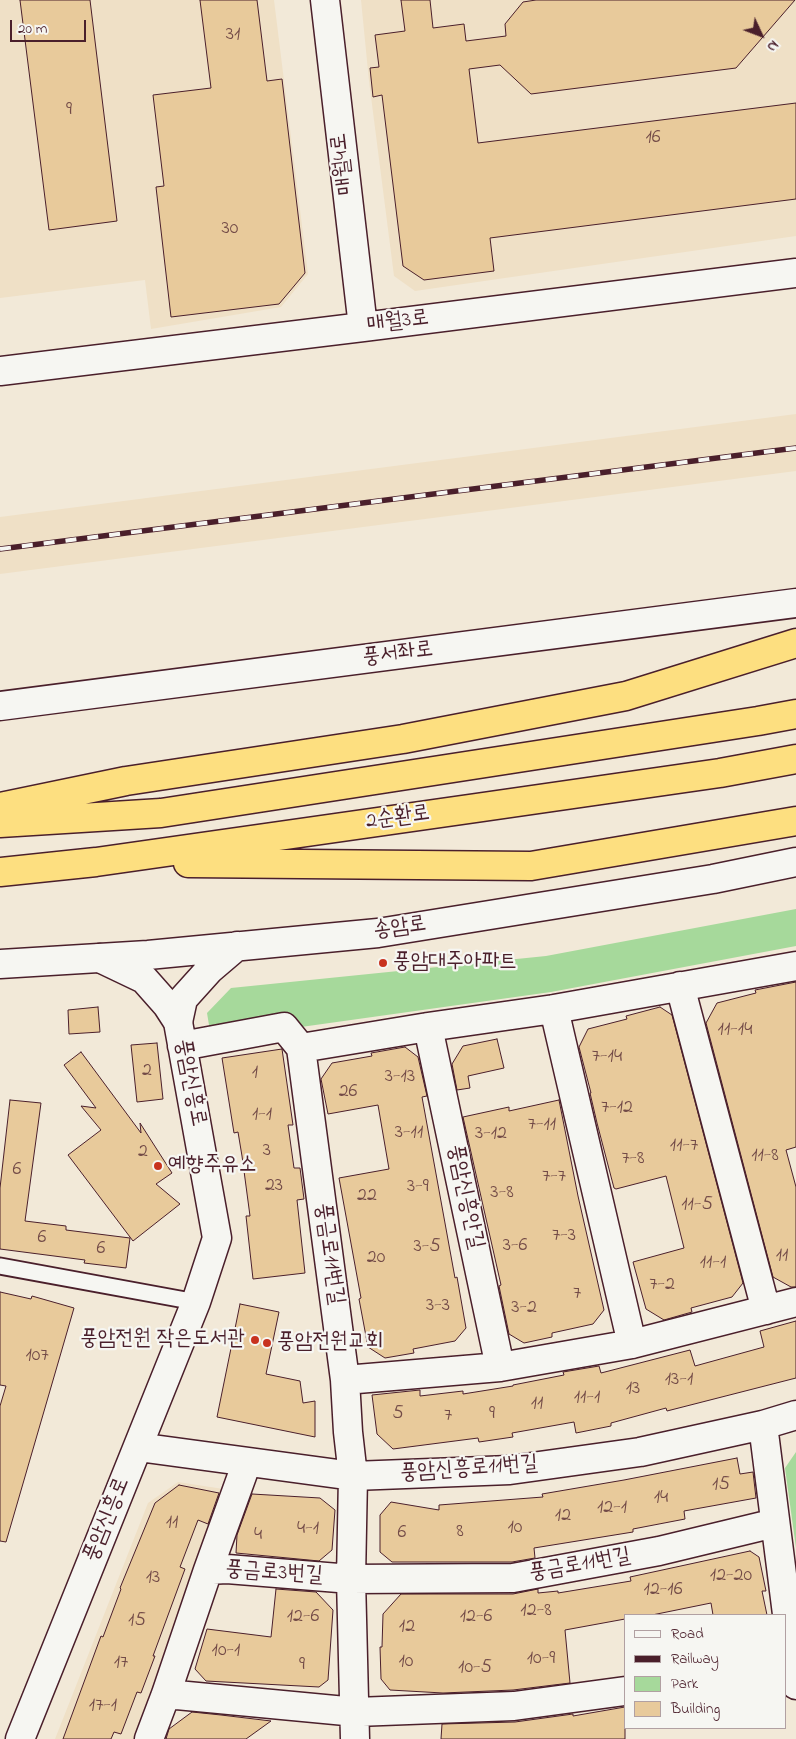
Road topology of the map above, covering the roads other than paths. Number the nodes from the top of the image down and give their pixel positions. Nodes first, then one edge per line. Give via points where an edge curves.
1 (325, 0) edge
2 (796, 273) edge
3 (363, 327) junction
4 (0, 371) edge
5 (796, 603) edge
6 (796, 643) edge
7 (0, 706) edge
8 (796, 714) edge
9 (796, 759) edge
10 (0, 807) edge
11 (796, 821) edge
12 (0, 822) edge
13 (96, 862) junction
14 (796, 862) edge
15 (0, 872) edge
16 (237, 946) junction
17 (100, 958) junction
18 (0, 964) edge
19 (796, 966) edge
20 (680, 986) junction
21 (554, 1009) junction
22 (428, 1027) junction
23 (180, 1034) junction
24 (301, 1048) junction
25 (0, 1266) edge
26 (196, 1302) junction
27 (796, 1302) edge
28 (766, 1310) junction
29 (632, 1344) junction
30 (500, 1366) junction
31 (346, 1380) junction
32 (796, 1415) edge
33 (763, 1425) junction
34 (138, 1447) junction
35 (247, 1462) junction
36 (353, 1476) junction
37 (775, 1523) junction
38 (208, 1570) junction
39 (351, 1579) junction
40 (784, 1614) edge
41 (786, 1637) edge
42 (788, 1658) edge
43 (796, 1685) edge
44 (624, 1691) edge
45 (166, 1694) junction
46 (356, 1712) junction
47 (20, 1739) edge
48 (148, 1739) edge
49 (355, 1739) edge

1 - 3 street, 매월4로
2 - 3 street, 매월3로
3 - 4 street, 매월3로
5 - 7 street, 풍서좌로
6 - 10 highway via 626,696 403,739 126,782
8 - 12 highway, 2순환로 via 160,812
9 - 13 highway, 2순환로
11 - 13 highway via 531,866
13 - 15 highway, 2순환로
14 - 16 street, 송암로 via 713,879 378,933
16 - 17 street, 송암로
16 - 23 street via 210,968 183,999
17 - 18 street, 송암로
17 - 23 street, 풍암신흥로 via 144,980 167,1005
19 - 20 street
20 - 21 street
20 - 28 street
21 - 22 street
21 - 29 street
22 - 24 street
22 - 30 street, 풍암신흥안길
23 - 24 street via 284,1027
23 - 26 street, 풍암신흥로 via 218,1238
24 - 31 street, 풍금로11번길
25 - 26 lane
26 - 34 street, 풍암신흥로
27 - 28 street
28 - 29 street
29 - 30 street
30 - 31 street
31 - 36 street, 풍금로11번길
32 - 33 street, 풍암신흥로11번길
33 - 36 street, 풍암신흥로11번길 via 640,1452 510,1470
33 - 37 street
34 - 35 street, 풍암신흥로11번길
34 - 47 street, 풍암신흥로
35 - 36 street, 풍암신흥로11번길
35 - 38 street
36 - 39 street, 풍금로11번길
37 - 39 street, 풍금로11번길 via 659,1551 513,1578
37 - 40 street
38 - 39 street, 풍금로3번길
38 - 45 street, 풍금로3번길
39 - 46 street, 풍금로11번길
41 - 42 street
42 - 43 street
44 - 46 street via 514,1706
45 - 46 street
45 - 48 street, 풍금로3번길
46 - 49 street, 풍금로11번길

